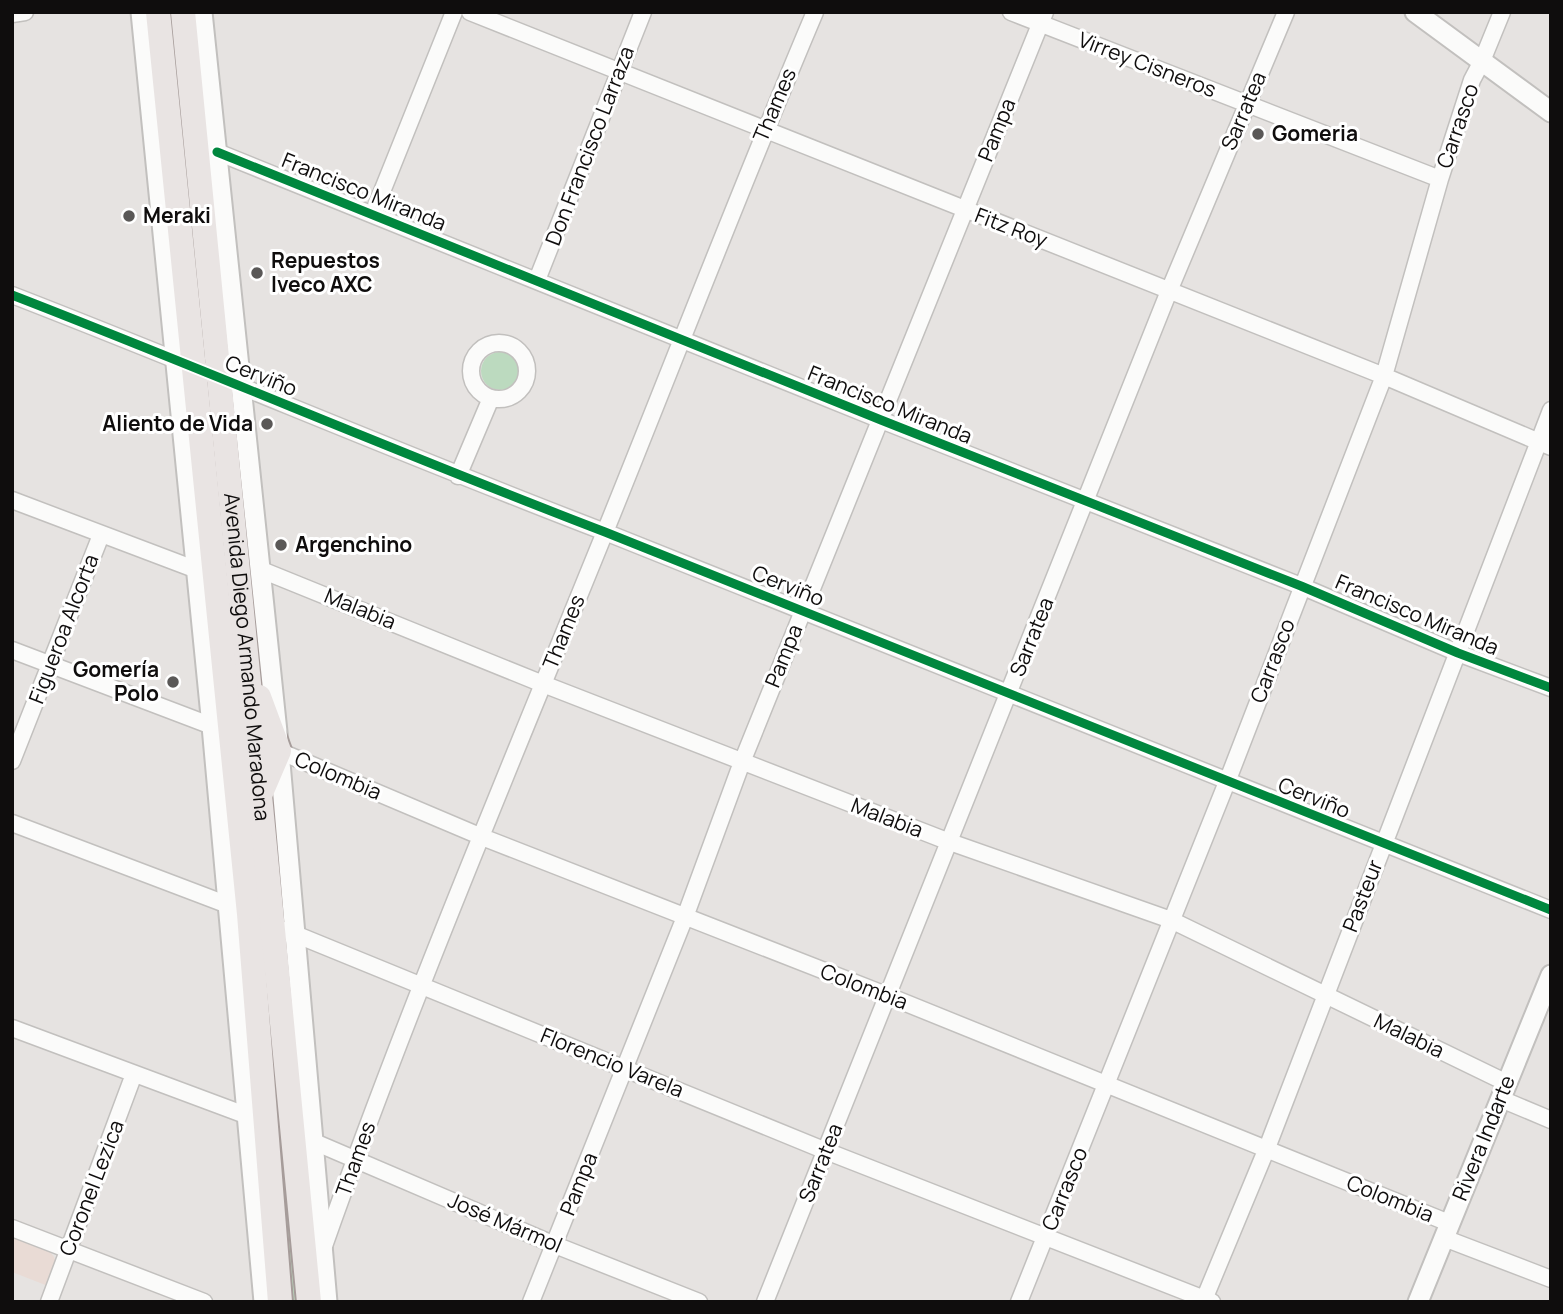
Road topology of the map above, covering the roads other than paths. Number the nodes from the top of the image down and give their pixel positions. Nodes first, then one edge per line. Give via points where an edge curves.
1 (25, 12) edge
2 (141, 12) edge
3 (158, 12) edge
4 (183, 12) edge
5 (202, 12) edge
6 (454, 12) edge
7 (470, 12) edge
8 (643, 12) edge
9 (815, 12) edge
10 (1011, 12) edge
11 (1286, 12) edge
12 (1415, 12) edge
13 (1502, 12) edge
14 (12, 14) edge
15 (1043, 18) edge
16 (1482, 61) junction
17 (618, 72) junction
18 (1246, 104) junction
19 (1551, 112) edge
20 (764, 131) junction
21 (217, 152) junction
22 (159, 179) joint
23 (1440, 179) junction
24 (965, 210) junction
25 (373, 214) junction
26 (537, 280) junction
27 (1169, 291) junction
28 (12, 295) edge
29 (682, 340) junction
30 (185, 363) junction
31 (1384, 376) junction
32 (231, 383) junction
33 (491, 398) dead end
34 (1551, 410) edge
35 (881, 420) junction
36 (200, 432) junction
37 (1545, 444) edge
38 (458, 476) junction
39 (188, 487) junction
40 (12, 500) edge
41 (1086, 501) junction
42 (605, 532) junction
43 (101, 535) junction
44 (205, 566) junction
45 (259, 569) junction
46 (1301, 586) junction
47 (802, 611) junction
48 (12, 650) edge
49 (1458, 653) junction
50 (50, 664) junction
51 (248, 667) junction
52 (543, 684) junction
53 (1551, 688) edge
54 (1009, 694) junction
55 (212, 726) junction
56 (279, 751) junction
57 (12, 761) edge
58 (742, 762) junction
59 (1227, 782) junction
60 (260, 797) junction
61 (12, 823) edge
62 (482, 837) junction
63 (947, 841) junction
64 (1383, 844) junction
65 (1551, 910) edge
66 (249, 914) junction
67 (685, 917) junction
68 (1171, 920) junction
69 (294, 934) junction
70 (1551, 975) edge
71 (423, 986) junction
72 (886, 995) junction
73 (1325, 996) junction
74 (258, 1025) junction
75 (12, 1028) edge
76 (625, 1069) junction
77 (134, 1074) junction
78 (1106, 1084) junction
79 (1504, 1091) junction
80 (248, 1116) junction
81 (1551, 1120) edge
82 (312, 1141) junction
83 (1267, 1148) junction
84 (826, 1151) junction
85 (354, 1159) junction
86 (271, 1188) junction
87 (12, 1228) edge
88 (1446, 1231) junction
89 (1046, 1237) junction
90 (555, 1245) junction
91 (69, 1250) junction
92 (321, 1254) junction
93 (1551, 1279) edge
94 (1206, 1301) edge
95 (49, 1302) edge
96 (204, 1302) edge
97 (264, 1302) edge
98 (280, 1302) edge
99 (309, 1302) edge
100 (327, 1302) edge
101 (531, 1302) edge
102 (699, 1302) edge
103 (765, 1302) edge
104 (1020, 1302) edge
105 (1418, 1302) edge

1 - 14 street
2 - 22 street
3 - 30 main road, Avenida Diego Armando Maradona
4 - 32 main road, Avenida Diego Armando Maradona
5 - 21 street, Avenida Diego Armando Maradona
6 - 25 street
7 - 17 street, Fitz Roy
8 - 17 street, Don Francisco Larraza
9 - 20 street, Thames
10 - 15 street, Virrey Cisneros
11 - 18 street, Sarratea
12 - 16 street
13 - 16 street, Carrasco
15 - 18 street, Virrey Cisneros
15 - 24 street, Pampa
16 - 19 street
16 - 23 street, Carrasco
17 - 20 street, Fitz Roy
17 - 26 street, Don Francisco Larraza
18 - 23 street, Virrey Cisneros
18 - 27 street, Sarratea
20 - 24 street, Fitz Roy
20 - 29 street, Thames
21 - 25 street, Francisco Miranda
21 - 32 street, Avenida Diego Armando Maradona
22 - 30 main road
23 - 31 street, Carrasco
24 - 27 street, Fitz Roy
24 - 35 street, Pampa
25 - 26 street, Francisco Miranda
26 - 29 street, Francisco Miranda
27 - 31 street, Fitz Roy
27 - 41 street, Sarratea
28 - 30 street, Cerviño
29 - 35 street, Francisco Miranda
29 - 42 street, Thames
30 - 32 street, Cerviño
30 - 36 main road, Avenida Diego Armando Maradona
30 - 39 street, Avenida Diego Armando Maradona
31 - 37 street, Fitz Roy
31 - 46 street, Carrasco
32 - 38 street, Cerviño
32 - 45 street, Avenida Diego Armando Maradona
32 - 51 main road, Avenida Diego Armando Maradona
33 - 38 street
34 - 37 street, Pasteur
35 - 41 street, Francisco Miranda
35 - 47 street, Pampa
36 - 39 main road
36 - 44 main road, Avenida Diego Armando Maradona
37 - 49 street, Pasteur
38 - 42 street, Cerviño
39 - 44 main road
40 - 43 street
41 - 46 street, Francisco Miranda
41 - 54 street, Sarratea
42 - 47 street, Cerviño
42 - 52 street, Thames
43 - 44 street
43 - 50 street, Figueroa Alcorta
44 - 55 street, Avenida Diego Armando Maradona
44 - 66 main road, Avenida Diego Armando Maradona
45 - 52 street, Malabia
45 - 56 street, Avenida Diego Armando Maradona
46 - 49 street, Francisco Miranda
46 - 59 street, Carrasco
47 - 54 street, Cerviño
47 - 58 street, Pampa
48 - 50 street
49 - 53 street, Francisco Miranda
49 - 64 street, Pasteur
50 - 55 street
50 - 57 street, Figueroa Alcorta
51 - 56 main road
51 - 60 main road, Avenida Diego Armando Maradona
52 - 58 street, Malabia
52 - 62 street, Thames
54 - 59 street, Cerviño
54 - 63 street, Sarratea
55 - 66 street, Avenida Diego Armando Maradona
56 - 60 main road
56 - 62 street, Colombia
56 - 69 street, Avenida Diego Armando Maradona
58 - 63 street, Malabia
58 - 67 street, Pampa
59 - 64 street, Cerviño
59 - 68 street, Carrasco
60 - 66 main road, Avenida Diego Armando Maradona
61 - 66 street, Florencio Varela
62 - 67 street, Colombia
62 - 71 street, Thames
63 - 68 street, Malabia
63 - 72 street, Sarratea
64 - 65 street, Cerviño
64 - 73 street, Pasteur
66 - 69 street, Florencio Varela
66 - 74 main road, Avenida Diego Armando Maradona
66 - 80 street, Avenida Diego Armando Maradona
66 - 99 main road, Avenida Diego Armando Maradona
67 - 72 street, Colombia
67 - 76 street, Pampa
68 - 73 street, Malabia
68 - 78 street, Carrasco
69 - 71 street, Florencio Varela
69 - 82 street, Avenida Diego Armando Maradona
70 - 79 street, Rivera Indarte
71 - 76 street, Florencio Varela
71 - 85 street, Thames
72 - 78 street, Colombia
72 - 84 street, Sarratea
73 - 79 street, Malabia
73 - 83 street, Pasteur
74 - 80 main road
74 - 86 main road, Avenida Diego Armando Maradona
75 - 77 street
76 - 84 street, Florencio Varela
76 - 90 street, Pampa
77 - 80 street
77 - 91 street, Coronel Lezica
78 - 83 street, Colombia
78 - 89 street, Carrasco
79 - 81 street, Malabia
79 - 88 street, Rivera Indarte
80 - 86 main road
80 - 97 street, Avenida Diego Armando Maradona
82 - 85 street, José Mármol
82 - 92 street, Avenida Diego Armando Maradona
83 - 88 street, Colombia
83 - 94 street, Pasteur
84 - 89 street, Florencio Varela
84 - 103 street, Sarratea
85 - 90 street, José Mármol
85 - 92 street, Thames
86 - 98 main road, Avenida Diego Armando Maradona
87 - 91 street
88 - 93 street, Colombia
88 - 105 street, Rivera Indarte
89 - 94 street, Florencio Varela
89 - 104 street, Carrasco
90 - 101 street, Pampa
90 - 102 street, José Mármol
91 - 95 street, Coronel Lezica
91 - 96 street
92 - 100 street, Avenida Diego Armando Maradona

